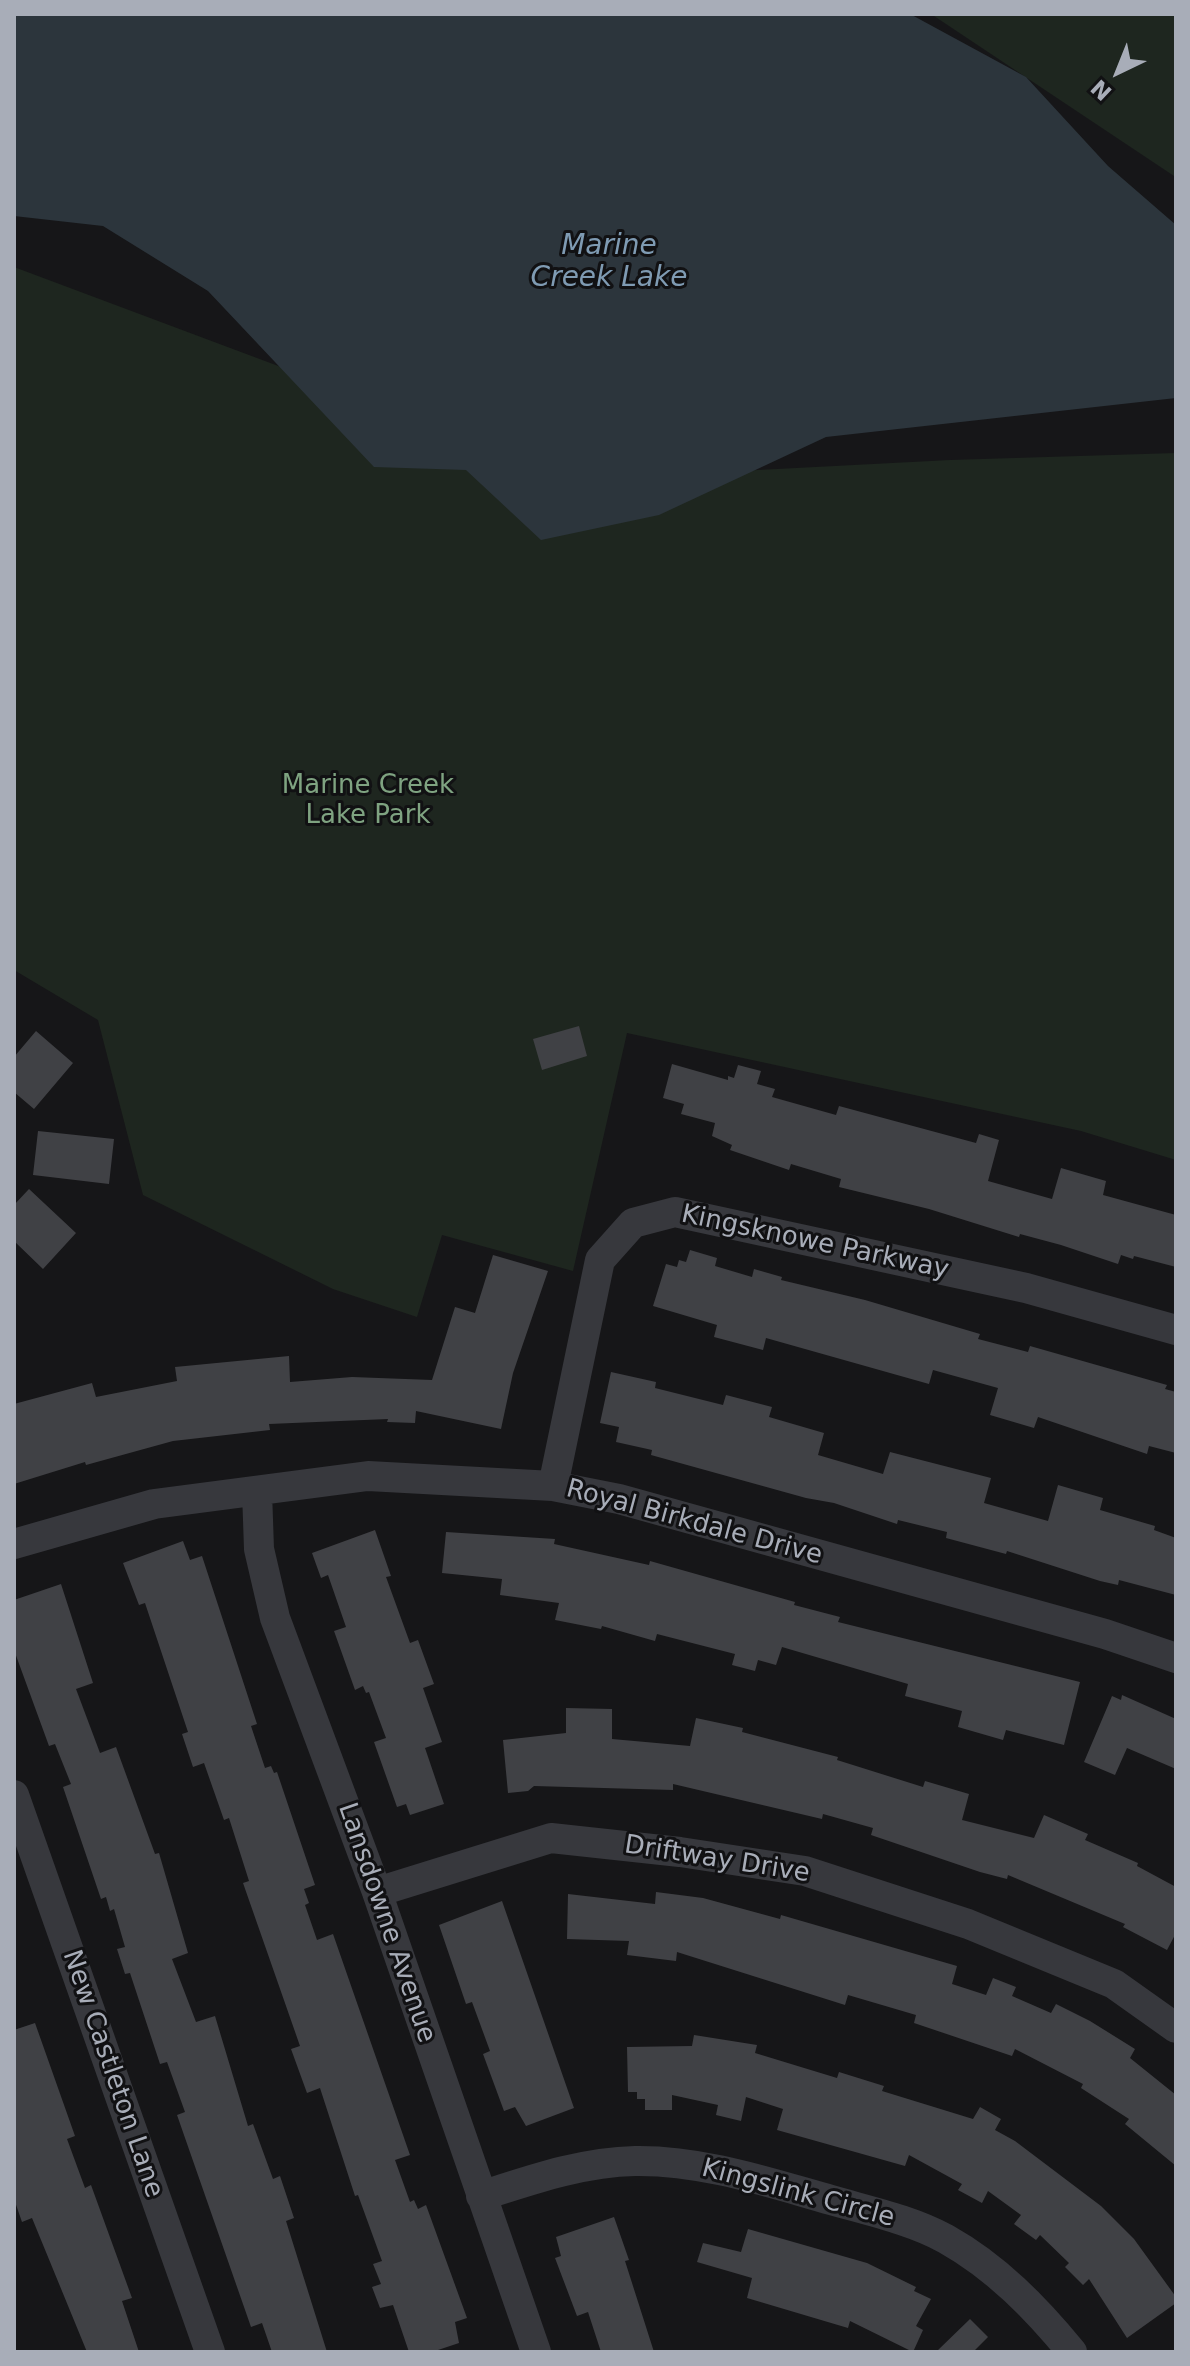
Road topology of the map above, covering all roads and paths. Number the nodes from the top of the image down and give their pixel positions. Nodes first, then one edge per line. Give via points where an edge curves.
1 (1176, 1330) edge
2 (553, 1486) junction
3 (257, 1491) junction
4 (14, 1544) edge
5 (1176, 1658) edge
6 (14, 1795) edge
7 (377, 1892) junction
8 (1176, 2028) edge
9 (481, 2196) junction
10 (210, 2352) edge
11 (536, 2352) edge
12 (1072, 2352) edge

1 - 2 street, Kingsknowe Parkway via 1026,1288 675,1212 633,1223 600,1260
2 - 3 street, Royal Birkdale Drive via 368,1476
2 - 5 street, Royal Birkdale Drive via 665,1512
3 - 4 street, Royal Birkdale Drive via 154,1504
3 - 7 street, Lansdowne Avenue via 259,1549 275,1618
6 - 10 street, New Castleton Lane
7 - 8 street, Driftway Drive via 551,1838 805,1871 968,1924 1114,1984
7 - 9 street, Lansdowne Avenue
9 - 11 street, Lansdowne Avenue
9 - 12 street, Kingslink Circle via 542,2176 635,2161 747,2176 896,2218 945,2239 990,2269

